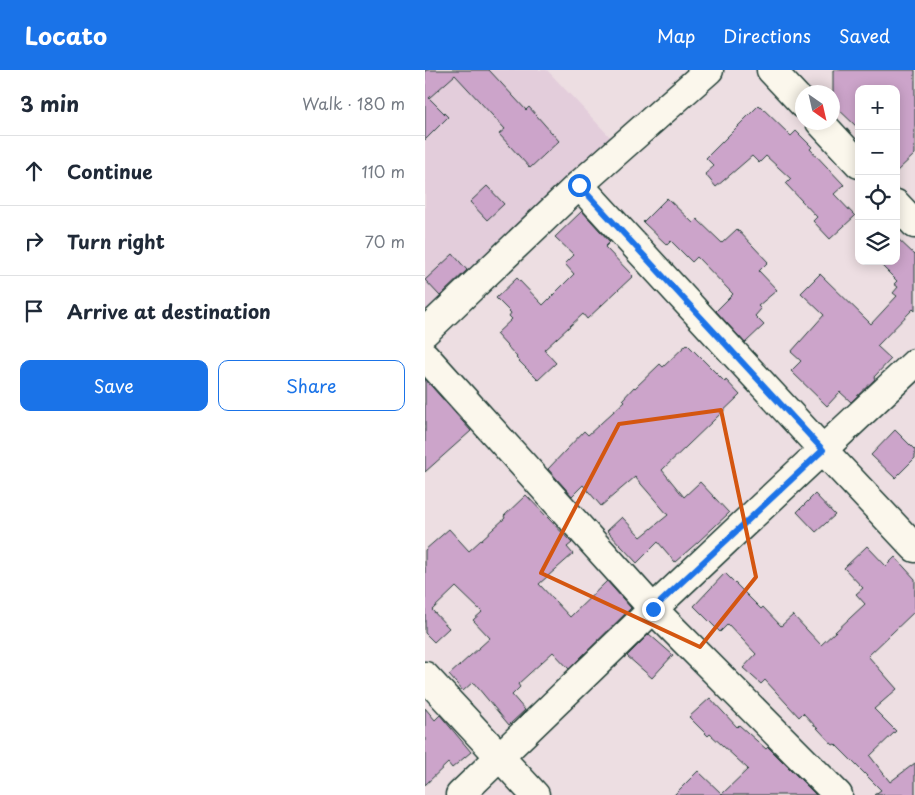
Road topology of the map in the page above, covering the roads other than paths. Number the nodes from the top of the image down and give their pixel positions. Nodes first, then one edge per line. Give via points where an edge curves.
1 (709, 70) edge
2 (771, 70) edge
3 (795, 96) edge
4 (827, 130) edge
5 (855, 160) edge
6 (579, 185) junction
7 (900, 208) edge
8 (915, 224) edge
9 (425, 332) edge
10 (425, 356) edge
11 (915, 363) edge
12 (823, 450) junction
13 (915, 548) edge
14 (653, 609) junction
15 (425, 676) edge
16 (500, 757) junction
17 (460, 795) edge
18 (535, 795) edge
19 (838, 795) edge

1 - 6 street
2 - 3 street
4 - 5 street
6 - 9 street
6 - 12 street
7 - 8 street
10 - 14 street
11 - 12 street
12 - 13 street
12 - 14 street
14 - 16 street
14 - 19 street
15 - 16 street
16 - 17 street
16 - 18 street

